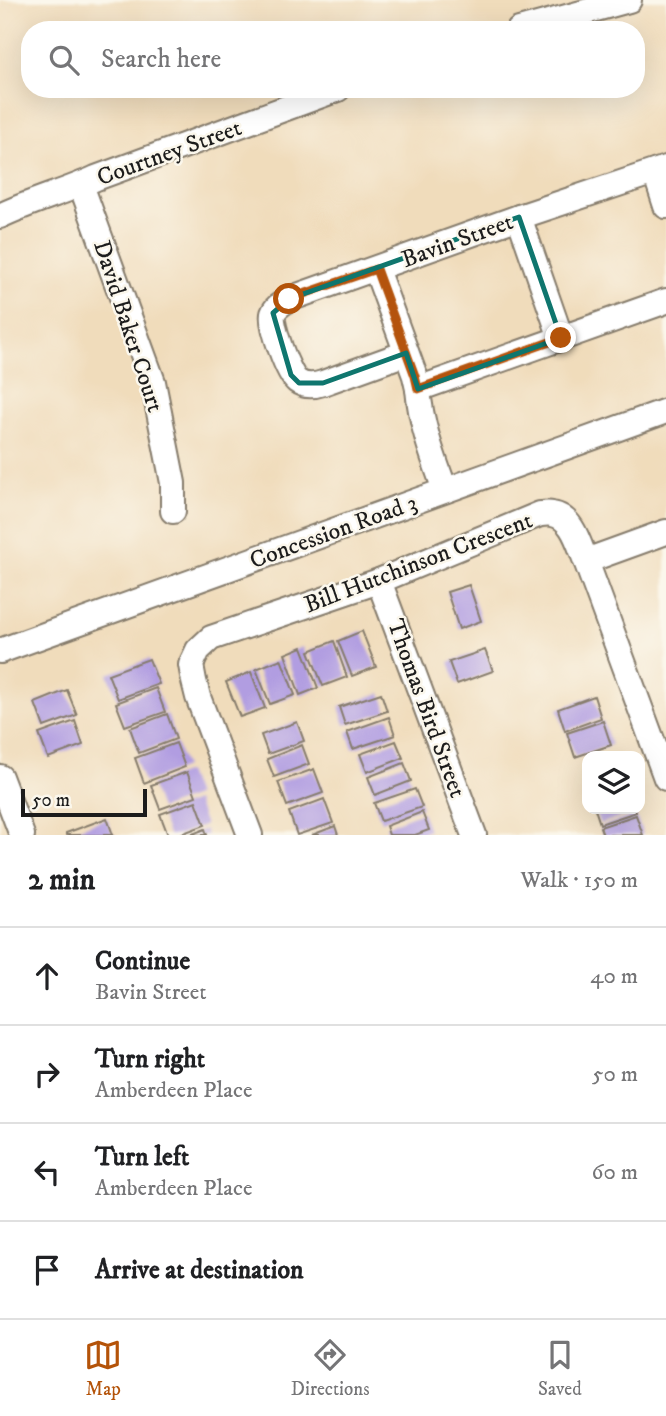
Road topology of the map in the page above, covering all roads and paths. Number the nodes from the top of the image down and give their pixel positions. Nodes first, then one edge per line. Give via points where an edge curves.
1 (629, 0) edge
2 (552, 21) edge
3 (313, 98) edge
4 (660, 170) edge
5 (81, 185) junction
6 (666, 206) edge
7 (0, 216) edge
8 (519, 218) junction
9 (376, 269) junction
10 (666, 301) edge
11 (561, 338) junction
12 (407, 353) junction
13 (418, 389) junction
14 (666, 411) edge
15 (445, 490) junction
16 (173, 511) dead end
17 (666, 532) edge
18 (586, 561) junction
19 (379, 581) junction
20 (0, 651) edge
21 (0, 777) edge
22 (666, 778) edge
23 (22, 835) edge
24 (250, 835) edge
25 (474, 835) edge

1 - 2 street
3 - 5 street, Courtney Street
4 - 6 street
4 - 8 street, Bavin Street
5 - 7 street, Courtney Street
5 - 16 street, David Baker Court via 153,382 173,484
8 - 9 street, Bavin Street
8 - 11 street
9 - 12 street
9 - 12 street, Bavin Street via 280,304 273,323 286,362 299,383 311,386
10 - 11 street
11 - 13 street
12 - 13 street
13 - 15 street via 424,429
14 - 15 street, Concession Road 3
15 - 20 street, Concession Road 3
17 - 18 street
18 - 19 street, Bill Hutchinson Crescent via 572,528 552,514 540,514
18 - 22 street, Bill Hutchinson Crescent
19 - 24 street, Bill Hutchinson Crescent via 211,638 198,650 191,665 198,696
19 - 25 street, Thomas Bird Street
21 - 23 street

